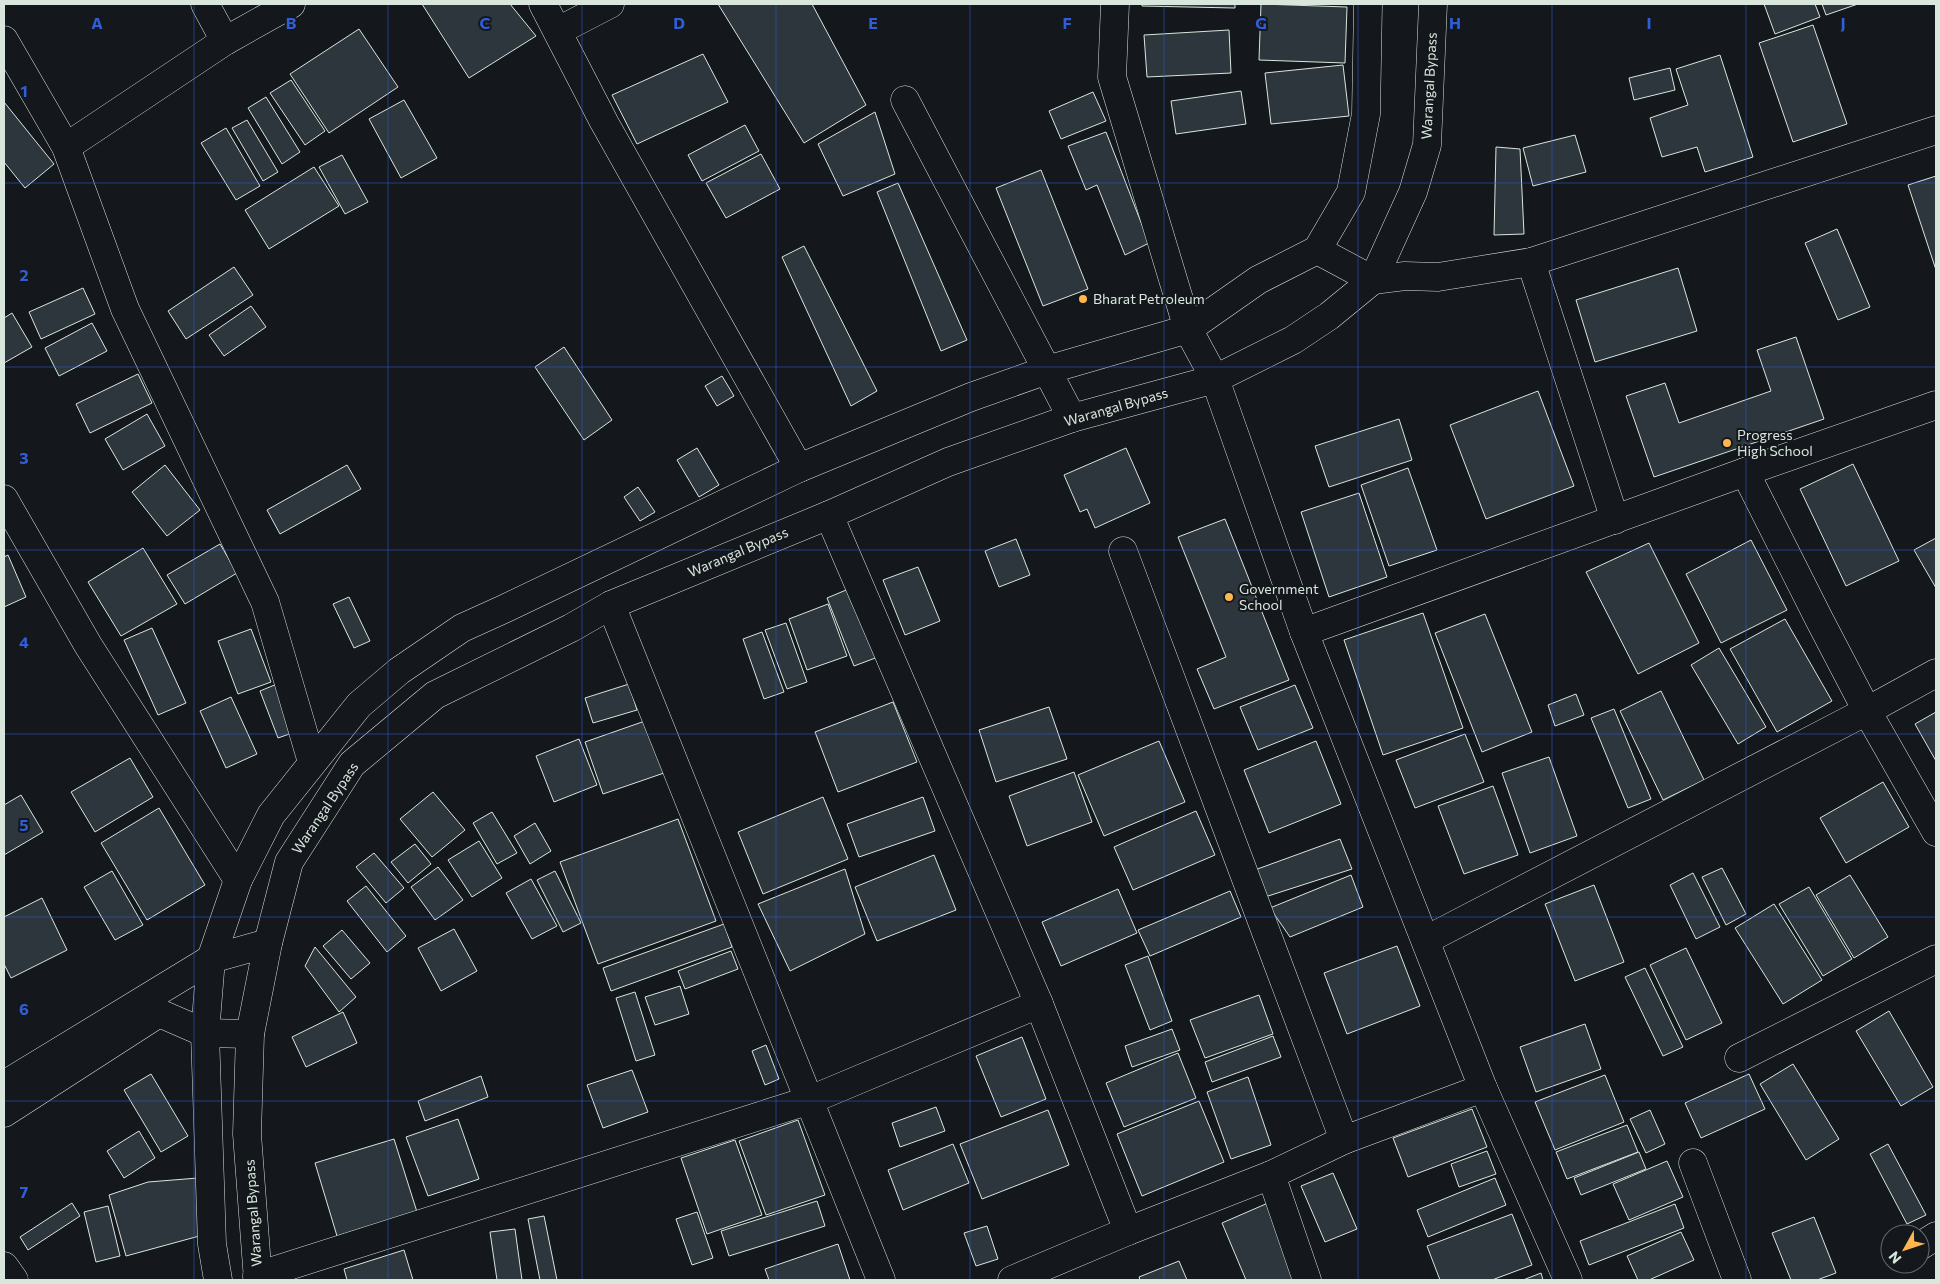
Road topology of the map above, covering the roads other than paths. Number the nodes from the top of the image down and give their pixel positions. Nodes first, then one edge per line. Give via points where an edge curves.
1 (205, 4) edge
2 (291, 4) edge
3 (543, 4) edge
4 (610, 4) edge
5 (1115, 4) edge
6 (1368, 4) edge
7 (1433, 4) edge
8 (558, 31) junction
9 (4, 40) edge
10 (225, 41) junction
11 (905, 100) dead end
12 (1936, 130) edge
13 (66, 147) junction
14 (1317, 250) junction
15 (1531, 262) junction
16 (1373, 280) junction
17 (1188, 329) junction
18 (1047, 370) junction
19 (1215, 379) junction
20 (1936, 404) edge
21 (1072, 418) junction
22 (799, 468) junction
23 (1745, 472) junction
24 (4, 499) edge
25 (829, 515) junction
26 (1615, 520) junction
27 (1122, 551) dead end
28 (611, 605) junction
29 (1304, 632) junction
30 (1936, 673) edge
31 (1867, 711) junction
32 (312, 762) junction
33 (1936, 832) edge
34 (238, 880) junction
35 (1426, 940) junction
36 (268, 943) junction
37 (211, 959) junction
38 (1936, 959) edge
39 (1038, 1004) junction
40 (205, 1034) junction
41 (250, 1034) junction
42 (1739, 1058) dead end
43 (4, 1083) edge
44 (1483, 1088) junction
45 (810, 1100) junction
46 (4, 1113) edge
47 (1344, 1140) junction
48 (1693, 1163) dead end
49 (1270, 1175) junction
50 (1128, 1231) junction
51 (4, 1266) edge
52 (257, 1278) edge
53 (14, 1280) edge
54 (218, 1280) edge
55 (881, 1280) edge
56 (1012, 1280) edge
57 (1307, 1280) edge
58 (1568, 1280) edge
59 (1737, 1280) edge

1 - 10 street
2 - 10 street
3 - 8 street
4 - 8 street
5 - 17 street via 1112,77
6 - 14 street via 1366,114 1351,192
7 - 16 street, Warangal Bypass via 1427,145 1414,192
8 - 22 street via 604,122
9 - 13 street
10 - 13 street
11 - 18 street
12 - 15 street
13 - 32 street via 125,308 266,602
14 - 16 street
14 - 17 street via 1258,280
15 - 16 street via 1438,277 1405,276
15 - 26 street
16 - 19 street, Warangal Bypass via 1292,340
17 - 18 street
17 - 19 street
18 - 21 street
18 - 22 street via 971,397
19 - 21 street, Warangal Bypass
19 - 29 street
20 - 23 street
21 - 25 street, Warangal Bypass via 948,462
22 - 32 street via 462,628 399,671 359,705
23 - 26 street
23 - 31 street
24 - 34 street via 88,645
25 - 28 street, Warangal Bypass
25 - 39 street
26 - 29 street
27 - 47 street
28 - 36 street, Warangal Bypass via 435,695 352,764 289,862
28 - 45 street
29 - 35 street
30 - 31 street
31 - 33 street
31 - 35 street
32 - 34 street via 271,815
34 - 37 street
35 - 44 street
36 - 37 street
36 - 41 street, Warangal Bypass
37 - 40 street
37 - 43 street
38 - 42 street
39 - 45 street
39 - 50 street
40 - 41 street
40 - 46 street via 159,1013
40 - 54 street via 212,1244
41 - 52 street, Warangal Bypass via 248,1134
44 - 47 street
44 - 58 street
45 - 52 street
45 - 55 street
47 - 49 street
48 - 59 street
49 - 50 street
49 - 57 street
50 - 56 street
51 - 53 street

